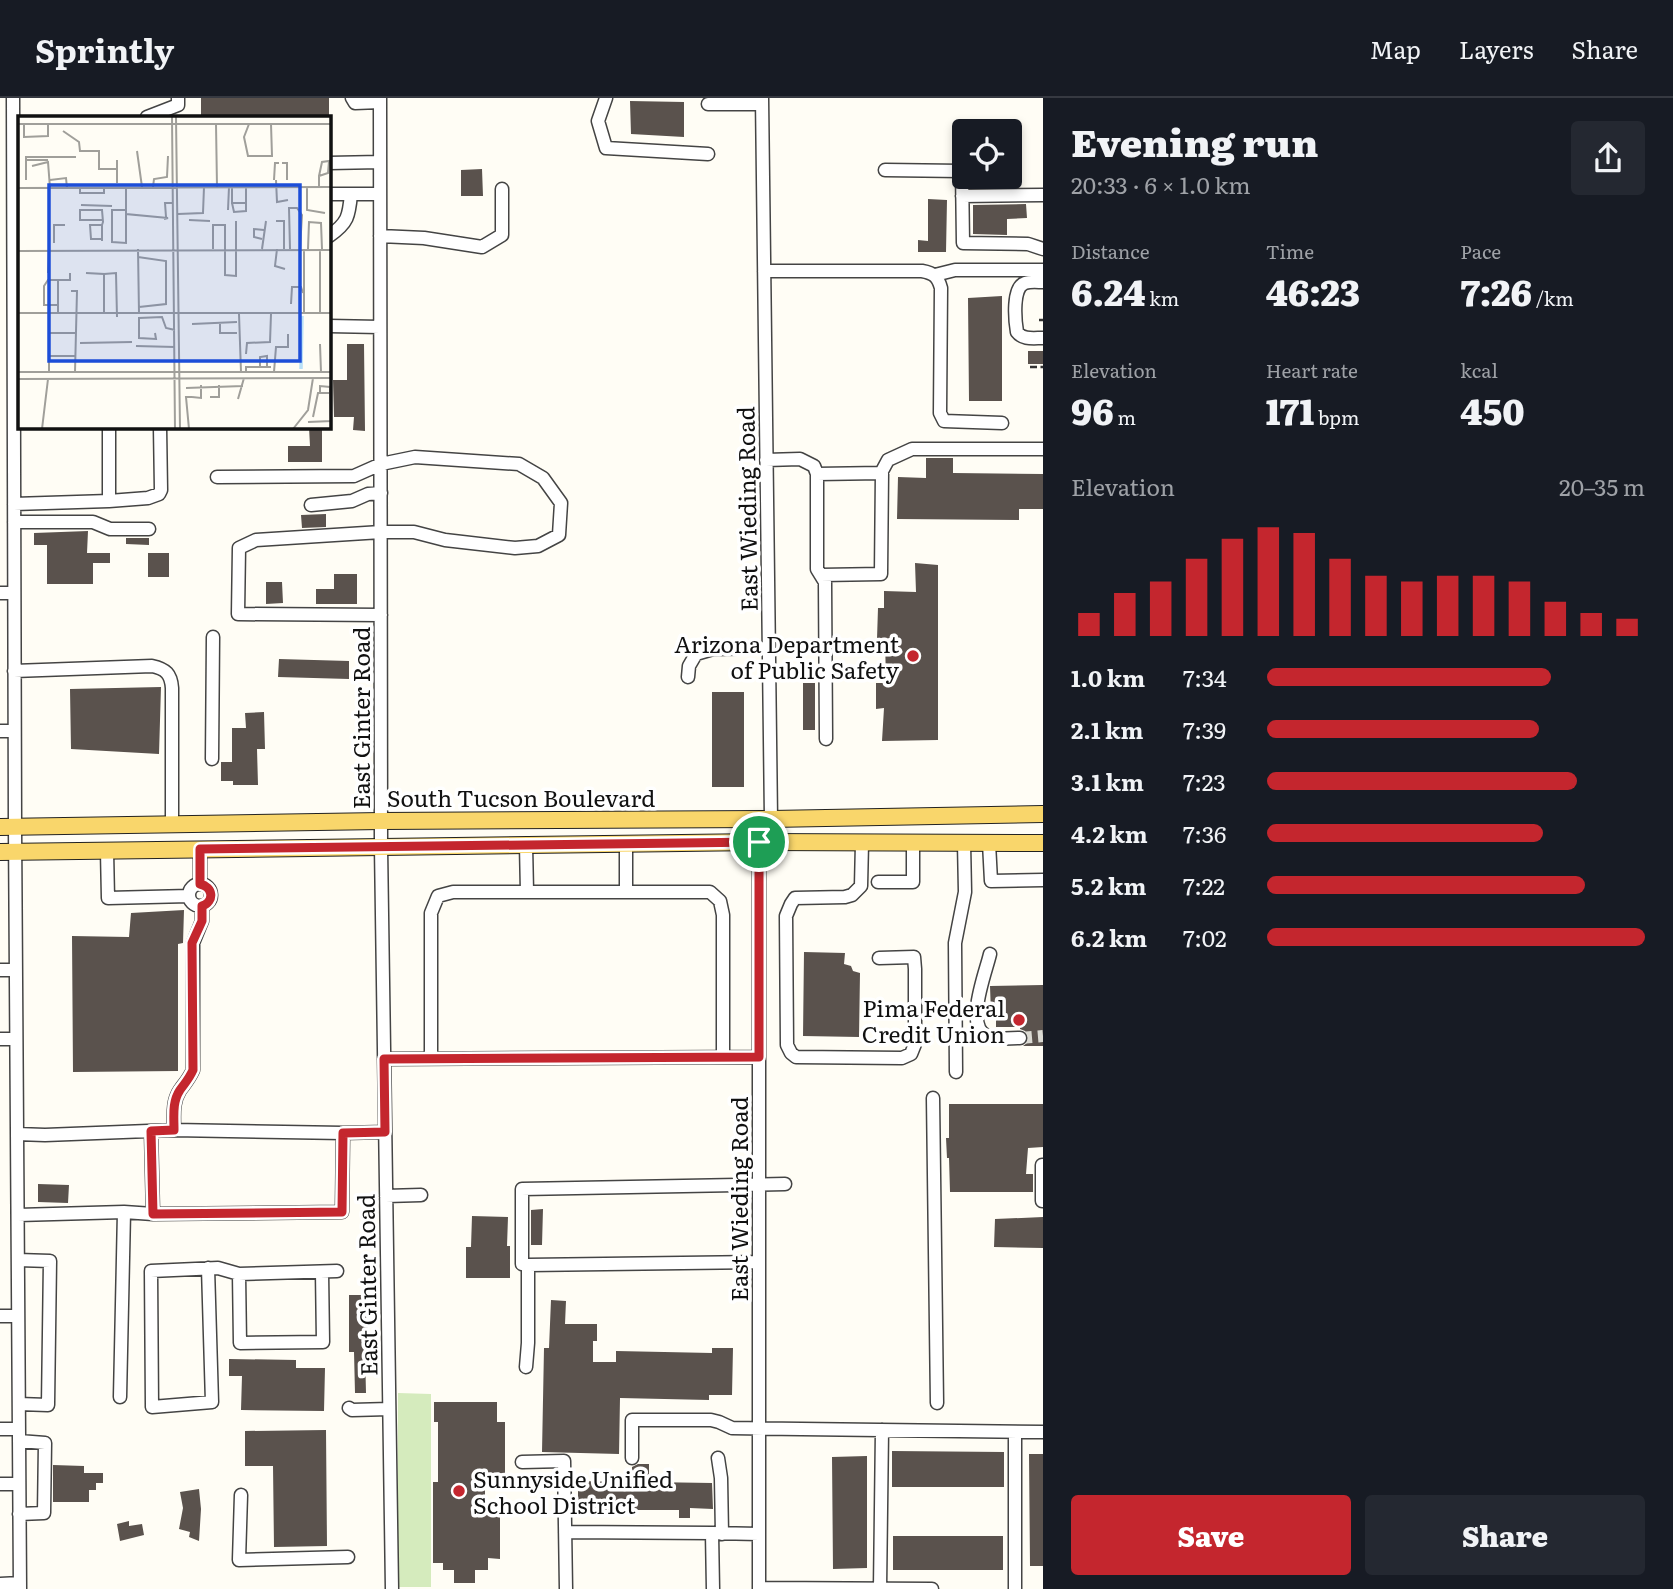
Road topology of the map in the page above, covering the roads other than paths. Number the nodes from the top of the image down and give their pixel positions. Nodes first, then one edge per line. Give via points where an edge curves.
1 (178, 98) edge
2 (352, 98) edge
3 (606, 98) edge
4 (380, 100) edge
5 (9, 101) edge
6 (762, 101) edge
7 (708, 104) dead end
8 (150, 116) edge
9 (7, 148) edge
10 (708, 154) dead end
11 (380, 162) junction
12 (331, 163) edge
13 (885, 170) dead end
14 (502, 189) dead end
15 (7, 191) edge
16 (331, 194) edge
17 (351, 194) junction
18 (380, 194) junction
19 (1043, 195) edge
20 (962, 196) junction
21 (331, 235) edge
22 (380, 236) junction
23 (11, 240) edge
24 (1043, 249) edge
25 (1043, 270) edge
26 (764, 271) junction
27 (935, 275) junction
28 (1043, 282) edge
29 (331, 326) edge
30 (380, 327) junction
31 (1043, 338) edge
32 (17, 421) edge
33 (1002, 423) dead end
34 (109, 429) edge
35 (160, 429) edge
36 (1043, 449) edge
37 (766, 460) junction
38 (380, 464) junction
39 (882, 472) junction
40 (817, 474) junction
41 (217, 477) dead end
42 (380, 493) junction
43 (108, 501) junction
44 (14, 504) junction
45 (311, 505) dead end
46 (14, 522) junction
47 (149, 529) dead end
48 (381, 532) junction
49 (821, 575) junction
50 (0, 593) edge
51 (14, 593) junction
52 (381, 615) junction
53 (213, 637) dead end
54 (769, 648) junction
55 (15, 671) junction
56 (688, 677) dead end
57 (0, 731) edge
58 (15, 731) junction
59 (826, 739) dead end
60 (212, 759) dead end
61 (1043, 814) edge
62 (771, 819) junction
63 (381, 821) junction
64 (172, 824) junction
65 (7, 827) edge
66 (759, 842) junction
67 (862, 843) junction
68 (913, 843) junction
69 (964, 843) junction
70 (989, 843) junction
71 (1043, 843) edge
72 (626, 844) junction
73 (526, 845) junction
74 (381, 847) junction
75 (200, 849) junction
76 (107, 851) junction
77 (8, 852) edge
78 (1043, 880) edge
79 (878, 882) dead end
80 (200, 884) junction
81 (527, 892) junction
82 (626, 892) junction
83 (189, 896) junction
84 (202, 906) junction
85 (990, 954) dead end
86 (879, 958) dead end
87 (0, 970) edge
88 (16, 970) junction
89 (1020, 1038) tunnel mouth
90 (0, 1039) edge
91 (16, 1039) junction
92 (759, 1057) junction
93 (723, 1058) junction
94 (384, 1059) junction
95 (431, 1059) junction
96 (956, 1072) dead end
97 (933, 1098) dead end
98 (174, 1130) junction
99 (151, 1131) junction
100 (385, 1132) junction
101 (17, 1133) junction
102 (343, 1133) junction
103 (1042, 1165) edge
104 (785, 1184) dead end
105 (759, 1185) junction
106 (421, 1195) dead end
107 (386, 1196) junction
108 (1042, 1201) edge
109 (124, 1212) junction
110 (153, 1214) junction
111 (18, 1215) junction
112 (18, 1260) junction
113 (759, 1262) junction
114 (528, 1265) junction
115 (208, 1268) junction
116 (337, 1271) dead end
117 (322, 1272) junction
118 (239, 1274) junction
119 (0, 1316) edge
120 (18, 1316) junction
121 (526, 1367) dead end
122 (120, 1397) dead end
123 (937, 1403) dead end
124 (19, 1404) junction
125 (349, 1408) dead end
126 (389, 1409) junction
127 (0, 1429) edge
128 (759, 1429) junction
129 (882, 1430) junction
130 (1015, 1432) junction
131 (1043, 1432) edge
132 (19, 1435) junction
133 (632, 1458) dead end
134 (718, 1458) dead end
135 (522, 1462) dead end
136 (0, 1484) edge
137 (19, 1484) junction
138 (241, 1494) dead end
139 (19, 1514) junction
140 (565, 1532) junction
141 (717, 1534) junction
142 (759, 1534) junction
143 (348, 1557) dead end
144 (0, 1584) edge
145 (20, 1586) edge
146 (392, 1589) edge
147 (566, 1589) edge
148 (713, 1589) edge
149 (759, 1589) edge
150 (880, 1589) edge
151 (932, 1589) edge
152 (1016, 1589) edge

1 - 8 street via 178,105
2 - 4 street via 355,103
3 - 10 street via 598,121 606,148
4 - 11 street, East Ginter Road
5 - 9 street
6 - 7 street
6 - 26 street, East Wieding Road
9 - 15 street
11 - 12 street
11 - 18 street, East Ginter Road
13 - 20 street via 962,171
14 - 22 street via 502,235 482,247
15 - 23 street
16 - 17 street
17 - 18 street
17 - 21 street via 349,217
18 - 22 street, East Ginter Road
19 - 20 street
20 - 24 street via 963,243 1028,244
22 - 30 street, East Ginter Road
23 - 32 street
25 - 27 street via 955,270
26 - 27 street via 922,271
26 - 37 street, East Wieding Road
27 - 33 street via 941,288 940,413 944,421
28 - 31 street via 1023,283 1016,297 1017,332 1025,338
29 - 30 street
30 - 38 street, East Ginter Road
32 - 44 street
34 - 43 street
35 - 43 street via 159,494
36 - 39 street via 912,449 888,460
37 - 40 street via 800,459 814,466
37 - 54 street, East Wieding Road
38 - 41 street via 354,476
38 - 42 street, East Ginter Road
38 - 48 street via 415,457 520,464 543,478 561,503 559,535 538,546 515,548
39 - 40 street
39 - 49 street via 881,574
40 - 49 street via 817,569
42 - 45 street
42 - 48 street, East Ginter Road
43 - 44 street
44 - 46 street
46 - 47 street via 93,522 110,529
46 - 51 street
48 - 52 street, East Ginter Road
48 - 52 street via 256,540 239,548 238,614
49 - 59 street via 825,582
50 - 51 street
51 - 55 street
52 - 63 street, East Ginter Road
53 - 60 street
54 - 56 street via 696,653
54 - 62 street, East Wieding Road
55 - 58 street
55 - 64 street via 152,666 168,673 172,688
57 - 58 street
58 - 65 street
61 - 62 main road, South Tucson Boulevard
62 - 63 main road, South Tucson Boulevard
62 - 66 street, East Wieding Road
63 - 64 main road, South Tucson Boulevard
63 - 74 street, East Ginter Road
64 - 65 main road, South Tucson Boulevard
65 - 77 street
66 - 67 main road, South Tucson Boulevard
66 - 72 main road, South Tucson Boulevard
66 - 92 street, East Wieding Road
67 - 68 main road, South Tucson Boulevard
67 - 86 street via 861,886 852,895 795,898 786,916 787,1045 791,1053 796,1057 902,1058 911,1054 915,1044 914,957
68 - 69 main road, South Tucson Boulevard
68 - 79 street via 913,882
69 - 70 main road, South Tucson Boulevard
69 - 96 street via 965,892 955,943
70 - 71 main road, South Tucson Boulevard
70 - 78 street via 990,881
72 - 73 main road, South Tucson Boulevard
72 - 82 street
73 - 74 main road, South Tucson Boulevard
73 - 81 street
74 - 75 main road, South Tucson Boulevard
74 - 94 street, East Ginter Road
75 - 76 main road, South Tucson Boulevard
75 - 80 street
76 - 77 main road, South Tucson Boulevard
76 - 83 street via 107,898
77 - 88 street
80 - 83 street
80 - 84 street via 211,893 211,900
81 - 82 street
81 - 95 street via 438,896 431,913
82 - 93 street via 710,892 720,901
83 - 84 street via 193,904
84 - 98 street via 202,921 192,943 193,1070 174,1105
85 - 89 street via 976,1009 977,1026 985,1035
87 - 88 street
88 - 91 street
90 - 91 street
91 - 101 street
92 - 93 street
92 - 105 street, East Wieding Road
93 - 95 street
94 - 95 street
94 - 100 street, East Ginter Road
97 - 123 street
98 - 99 street
98 - 102 street
99 - 101 street
99 - 110 street
100 - 102 street
100 - 107 street, East Ginter Road
101 - 111 street
102 - 110 street via 342,1212
103 - 108 street
104 - 105 street
105 - 113 street, East Wieding Road
105 - 114 street via 517,1191 522,1264
106 - 107 street
107 - 126 street, East Ginter Road
109 - 110 street
109 - 111 street
109 - 122 street
111 - 112 street
112 - 120 street
112 - 124 street via 50,1261 48,1405
113 - 114 street
113 - 128 street, East Wieding Road
114 - 121 street
115 - 115 street via 150,1271 152,1407 212,1402
115 - 118 street
116 - 117 street
117 - 118 street
117 - 118 street via 323,1342 240,1343
119 - 120 street
120 - 124 street
124 - 132 street
125 - 126 street
126 - 146 street, East Ginter Road
127 - 132 street
128 - 129 street
128 - 133 street via 732,1428 711,1420 632,1420
128 - 142 street, East Wieding Road
129 - 130 street
129 - 150 street
130 - 131 street
130 - 152 street
132 - 137 street
132 - 139 street via 45,1443 44,1513
134 - 141 street via 722,1478
135 - 140 street via 564,1461
136 - 137 street
137 - 139 street
138 - 143 street via 239,1560
139 - 145 street
140 - 141 street
140 - 147 street
141 - 142 street
141 - 148 street
142 - 149 street, East Wieding Road
144 - 145 street
149 - 150 street
150 - 151 street

